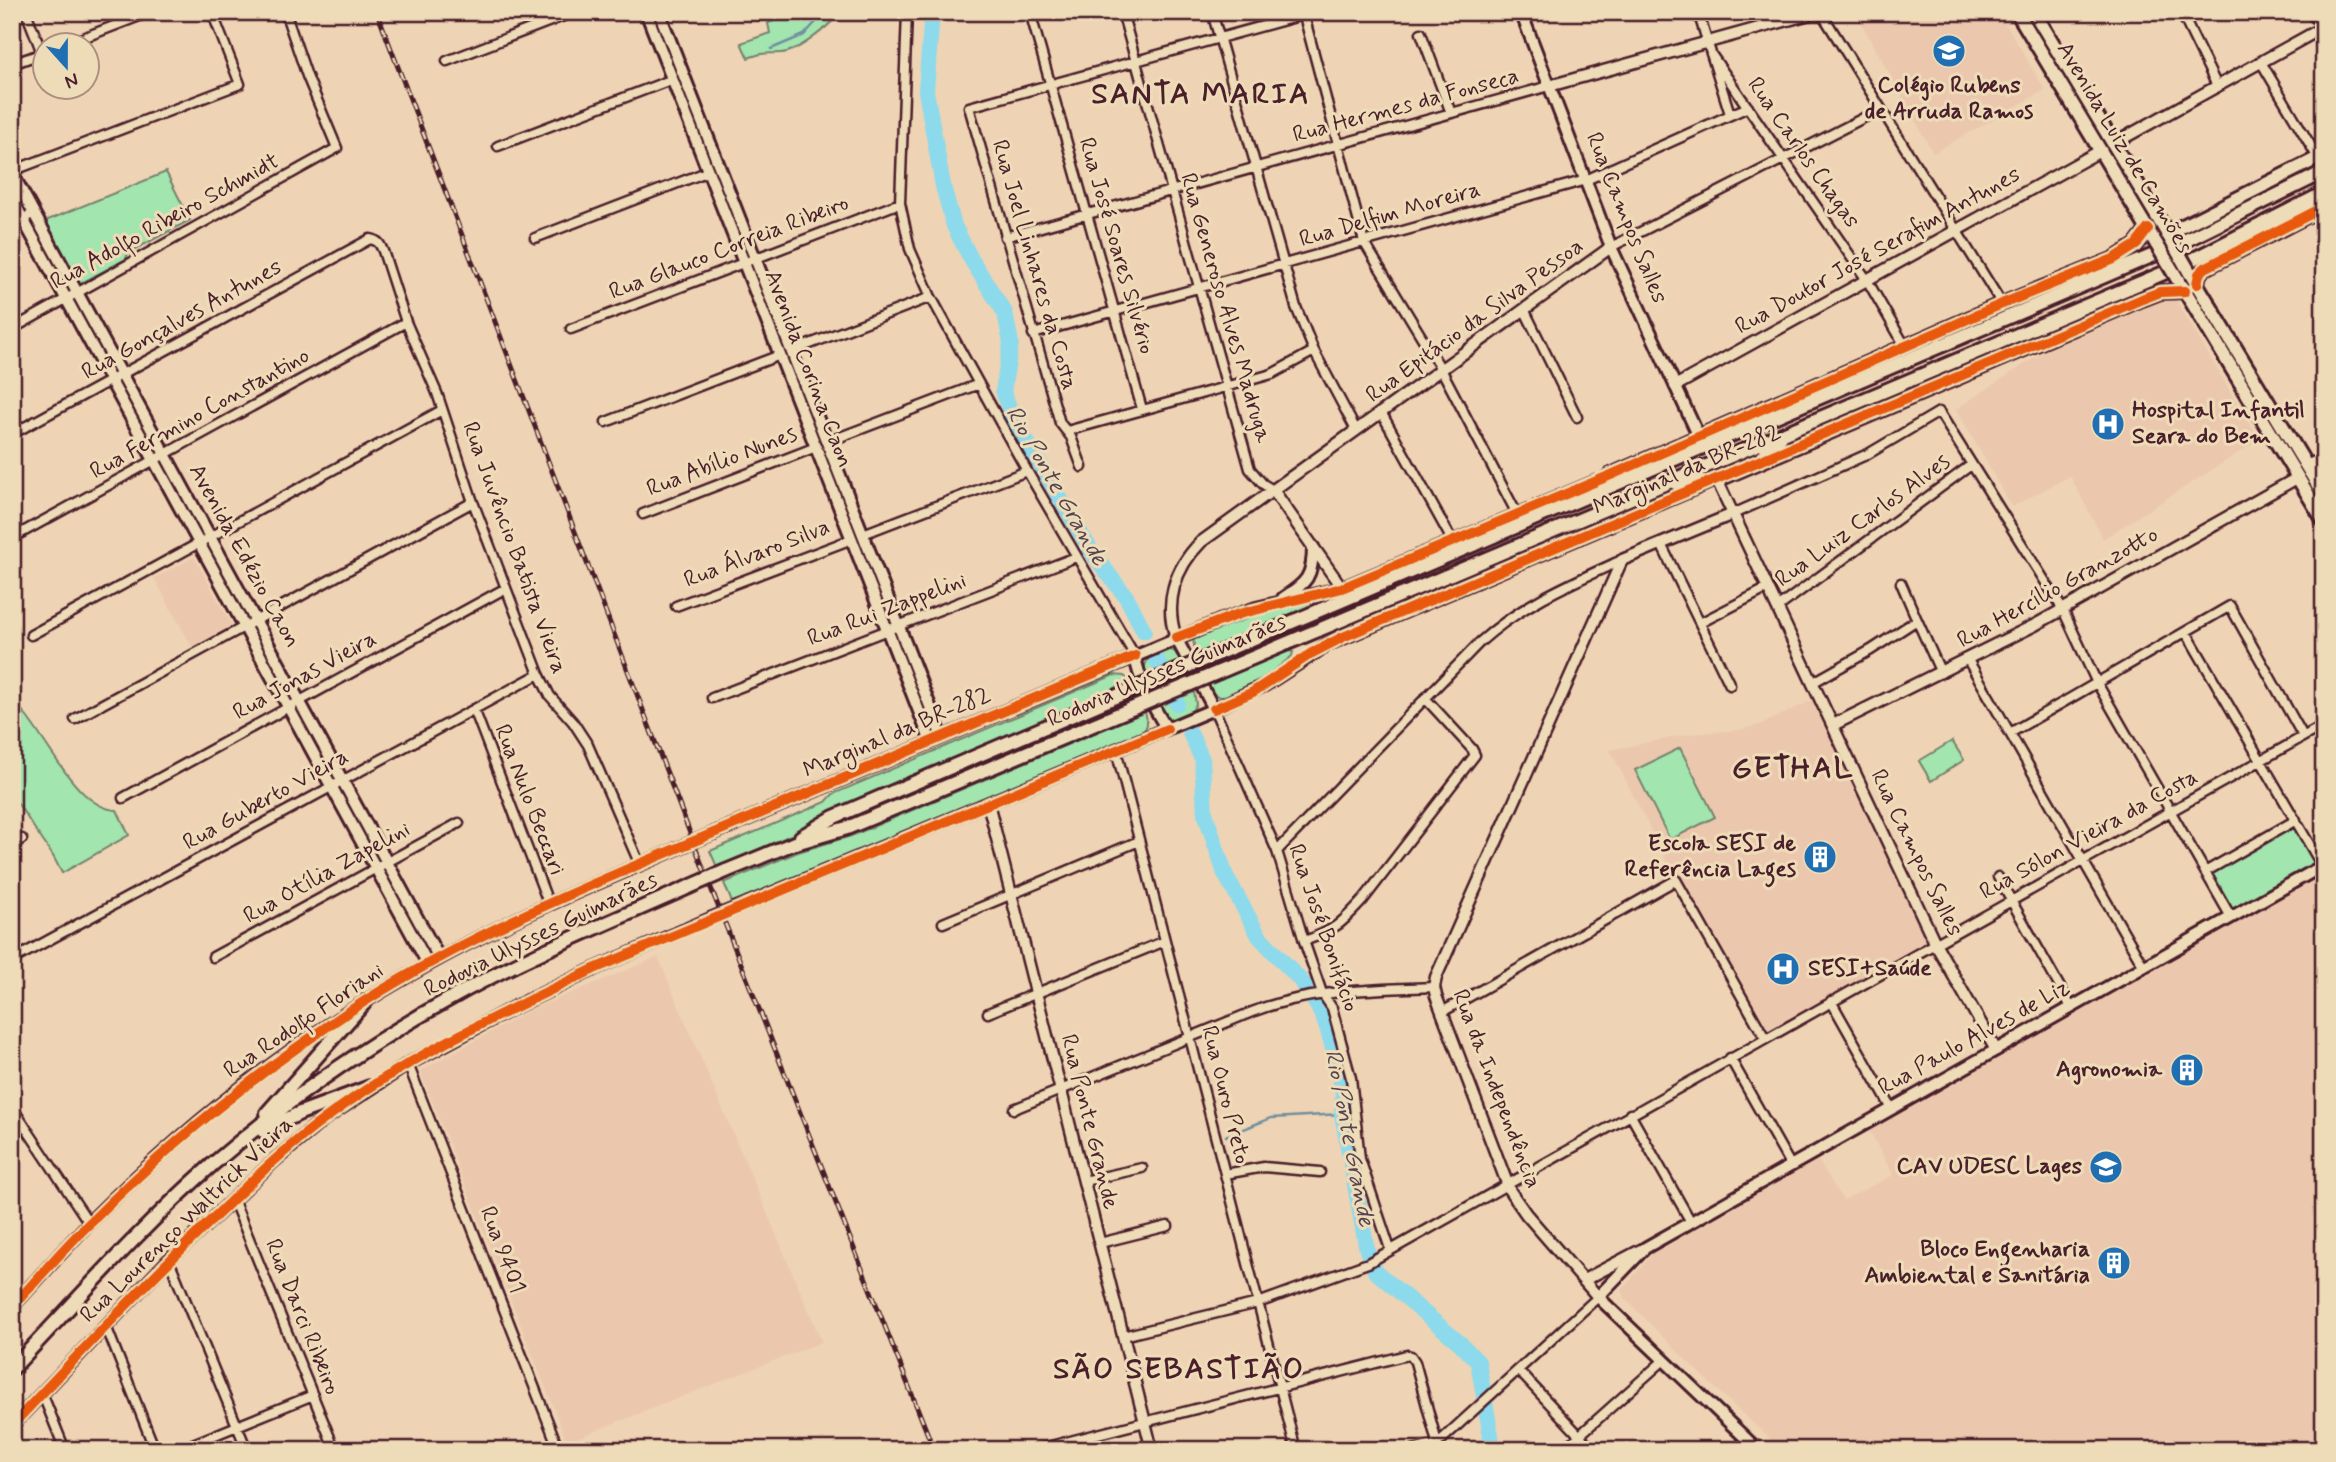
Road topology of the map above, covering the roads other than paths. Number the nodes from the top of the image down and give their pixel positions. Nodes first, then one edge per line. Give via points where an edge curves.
1 (26, 12) edge
2 (150, 12) edge
3 (212, 12) edge
4 (285, 12) edge
5 (574, 12) edge
6 (646, 12) edge
7 (659, 12) edge
8 (907, 12) edge
9 (1030, 12) edge
10 (1122, 12) edge
11 (1212, 12) edge
12 (1314, 12) edge
13 (1521, 12) edge
14 (1699, 12) edge
15 (1819, 12) edge
16 (2017, 12) edge
17 (2034, 12) edge
18 (2180, 12) edge
19 (2309, 12) edge
20 (1304, 14) edge
21 (133, 15) edge
22 (2324, 27) edge
23 (35, 32) edge
24 (94, 32) edge
25 (1421, 33) dead end
26 (1219, 38) junction
27 (1708, 43) junction
28 (1712, 54) junction
29 (32, 56) edge
30 (447, 61) dead end
31 (1136, 62) junction
32 (2260, 62) junction
33 (12, 64) edge
34 (673, 79) junction
35 (1051, 85) junction
36 (1549, 86) junction
37 (2217, 86) junction
38 (1748, 107) junction
39 (1881, 109) junction
40 (1451, 113) junction
41 (1730, 114) junction
42 (2113, 144) junction
43 (1339, 145) junction
44 (498, 146) dead end
45 (2101, 150) junction
46 (2321, 157) edge
47 (1784, 159) junction
48 (1256, 167) junction
49 (709, 171) junction
50 (12, 172) edge
51 (2324, 172) edge
52 (1586, 180) junction
53 (1172, 191) junction
54 (2324, 193) edge
55 (12, 199) edge
56 (900, 203) junction
57 (2324, 207) edge
58 (34, 213) junction
59 (1087, 214) junction
60 (23, 219) junction
61 (12, 225) edge
62 (2148, 229) junction
63 (1956, 230) junction
64 (1005, 236) junction
65 (2168, 236) junction
66 (535, 238) dead end
67 (370, 239) joint
68 (1364, 242) junction
69 (1611, 247) junction
70 (756, 258) junction
71 (744, 263) junction
72 (1284, 264) junction
73 (2194, 278) junction
74 (1867, 280) junction
75 (2182, 286) junction
76 (1199, 288) junction
77 (77, 292) junction
78 (931, 297) junction
79 (66, 299) junction
80 (2002, 304) junction
81 (1524, 309) junction
82 (1115, 311) junction
83 (406, 322) junction
84 (12, 329) edge
85 (570, 329) dead end
86 (1033, 334) junction
87 (1905, 346) junction
88 (792, 351) junction
89 (1314, 351) junction
90 (780, 355) junction
91 (1441, 369) junction
92 (122, 374) junction
93 (111, 380) junction
94 (979, 384) junction
95 (1675, 386) junction
96 (1227, 387) junction
97 (442, 410) junction
98 (1142, 410) junction
99 (1788, 411) junction
100 (1381, 412) junction
101 (1577, 418) dead end
102 (606, 422) dead end
103 (1734, 422) junction
104 (2268, 429) junction
105 (1356, 430) junction
106 (1067, 431) junction
107 (12, 434) edge
108 (1783, 434) junction
109 (1699, 437) junction
110 (827, 442) junction
111 (816, 447) junction
112 (2297, 451) junction
113 (165, 454) junction
114 (2324, 458) edge
115 (154, 461) junction
116 (1758, 462) junction
117 (1971, 465) junction
118 (2306, 466) junction
119 (1082, 467) dead end
120 (1027, 471) junction
121 (1611, 475) junction
122 (2297, 478) junction
123 (1717, 480) junction
124 (1664, 484) junction
125 (1273, 490) junction
126 (2324, 495) edge
127 (474, 502) junction
128 (1566, 506) junction
129 (643, 514) dead end
130 (1517, 514) junction
131 (1733, 514) junction
132 (2324, 519) edge
133 (863, 534) junction
134 (12, 538) edge
135 (852, 539) junction
136 (205, 540) junction
137 (1453, 541) junction
138 (1661, 544) junction
139 (1313, 547) junction
140 (1076, 557) junction
141 (1622, 561) junction
142 (1901, 583) dead end
143 (506, 588) junction
144 (1342, 588) junction
145 (1768, 588) junction
146 (1275, 604) junction
147 (676, 606) dead end
148 (1777, 608) junction
149 (2063, 610) junction
150 (1917, 620) junction
151 (1700, 623) junction
152 (250, 624) junction
153 (899, 626) junction
154 (887, 630) junction
155 (2186, 632) junction
156 (31, 635) dead end
157 (1176, 638) junction
158 (1136, 656) junction
159 (1968, 660) junction
160 (1941, 673) junction
161 (539, 674) junction
162 (1812, 683) junction
163 (2097, 683) junction
164 (1730, 685) dead end
165 (712, 698) dead end
166 (1424, 698) junction
167 (294, 704) junction
168 (474, 709) junction
169 (1213, 709) junction
170 (75, 719) dead end
171 (1833, 725) junction
172 (2324, 725) edge
173 (1167, 729) junction
174 (2010, 733) junction
175 (2304, 736) junction
176 (942, 737) junction
177 (931, 742) junction
178 (1116, 750) junction
179 (2260, 761) junction
180 (337, 783) junction
181 (123, 798) dead end
182 (988, 803) junction
183 (2171, 811) junction
184 (2295, 820) junction
185 (459, 823) dead end
186 (22, 839) dead end
187 (1139, 841) junction
188 (792, 844) junction
189 (12, 845) edge
190 (676, 849) joint
191 (1277, 851) junction
192 (2083, 860) junction
193 (382, 865) junction
194 (640, 865) junction
195 (2323, 866) edge
196 (2205, 872) junction
197 (1998, 877) dead end
198 (1011, 895) junction
199 (2011, 900) junction
200 (549, 905) junction
201 (2231, 917) junction
202 (710, 919) joint
203 (943, 923) dead end
204 (1165, 941) junction
205 (1304, 941) junction
206 (1935, 943) junction
207 (213, 957) dead end
208 (12, 960) edge
209 (434, 961) junction
210 (2144, 967) junction
211 (1434, 987) junction
212 (1036, 993) junction
213 (1318, 993) junction
214 (366, 1001) junction
215 (1831, 1001) junction
216 (2071, 1007) junction
217 (1442, 1012) junction
218 (988, 1013) dead end
219 (1190, 1037) junction
220 (1765, 1038) junction
221 (1996, 1050) junction
222 (1730, 1058) junction
223 (408, 1064) junction
224 (370, 1087) junction
225 (1061, 1090) junction
226 (12, 1107) edge
227 (1014, 1109) dead end
228 (1892, 1109) junction
229 (1630, 1114) junction
230 (248, 1135) junction
231 (213, 1164) junction
232 (1791, 1166) junction
233 (1142, 1168) dead end
234 (1321, 1172) dead end
235 (1225, 1174) junction
236 (1084, 1181) junction
237 (1506, 1183) junction
238 (233, 1199) junction
239 (1691, 1222) junction
240 (89, 1223) junction
241 (1168, 1226) dead end
242 (1100, 1243) junction
243 (1645, 1248) junction
244 (1390, 1249) junction
245 (169, 1260) junction
246 (1584, 1280) junction
247 (1598, 1297) junction
248 (1258, 1303) junction
249 (12, 1307) edge
250 (106, 1326) junction
251 (1123, 1336) junction
252 (1664, 1360) junction
253 (12, 1369) edge
254 (1518, 1370) junction
255 (1280, 1387) junction
256 (42, 1394) junction
257 (313, 1395) junction
258 (1145, 1422) junction
259 (12, 1425) edge
260 (237, 1426) junction
261 (1579, 1435) junction
262 (1438, 1447) edge
263 (1749, 1447) edge
264 (65, 1450) edge
265 (156, 1450) edge
266 (178, 1450) edge
267 (247, 1450) edge
268 (335, 1450) edge
269 (559, 1450) edge
270 (1035, 1450) edge
271 (1152, 1450) edge
272 (1296, 1450) edge
273 (1413, 1450) edge
274 (1563, 1450) edge
275 (1593, 1450) edge

1 - 23 street
2 - 21 street
3 - 50 street via 240,84
4 - 77 street, Rua Adolfo Ribeiro Schmidt via 337,148
5 - 30 street
6 - 34 main road, Avenida Corina Caon
7 - 70 main road, Avenida Corina Caon
8 - 56 street
9 - 35 street, Rua José Soares Silvério
10 - 31 street, Rua Generoso Alves Madruga
11 - 26 street
12 - 20 street
13 - 36 main road, Rua Campos Salles
14 - 27 street
15 - 27 street, Rua Hermes da Fonseca
15 - 39 street
16 - 45 main road, Avenida Luiz de Camões
17 - 42 main road, Avenida Luiz de Camões
18 - 37 street
19 - 22 street
20 - 26 street
20 - 43 street
21 - 24 street
22 - 32 street
25 - 40 street
26 - 31 street
26 - 48 street
27 - 28 street
27 - 36 street, Rua Hermes da Fonseca
28 - 38 street, Rua Carlos Chagas
28 - 41 street
29 - 33 street
31 - 35 street
31 - 53 street, Rua Generoso Alves Madruga
32 - 37 street
32 - 46 street
34 - 44 street
34 - 49 main road, Avenida Corina Caon
35 - 59 street, Rua José Soares Silvério
35 - 64 street, Rua Joel Linhares da Costa via 969,107
36 - 40 street, Rua Hermes da Fonseca
36 - 52 main road, Rua Campos Salles
37 - 42 street
38 - 41 street, Rua Delfim Moreira
38 - 47 street, Rua Carlos Chagas
39 - 47 street, Rua Epitácio da Silva Pessoa
39 - 63 street
40 - 43 street, Rua Hermes da Fonseca
41 - 52 street, Rua Delfim Moreira
42 - 45 main road
42 - 65 main road, Avenida Luiz de Camões
43 - 48 street, Rua Hermes da Fonseca
43 - 68 street
45 - 62 main road, Avenida Luiz de Camões
45 - 63 street, Rua Doutor José Serafim Antunes
46 - 65 main road
47 - 69 street, Rua Epitácio da Silva Pessoa
47 - 74 street, Rua Carlos Chagas
48 - 53 street, Rua Hermes da Fonseca
48 - 72 street
49 - 66 street
49 - 71 main road, Avenida Corina Caon
50 - 58 main road, Avenida Edézio Caon
51 - 99 main road, Rodovia Ulysses Guimarães via 2168,249
52 - 68 street, Rua Delfim Moreira
52 - 69 main road, Rua Campos Salles
53 - 59 street, Rua Hermes da Fonseca
53 - 76 street, Rua Generoso Alves Madruga
54 - 108 main road, Rodovia Ulysses Guimarães via 2178,267
55 - 60 main road, Avenida Edézio Caon
56 - 70 street, Rua Glauco Correia Ribeiro
56 - 78 street via 911,249
57 - 73 main road
58 - 60 street
58 - 77 main road, Avenida Edézio Caon
59 - 64 street, Rua Hermes da Fonseca
59 - 82 street, Rua José Soares Silvério
60 - 61 street
60 - 79 main road, Avenida Edézio Caon
62 - 75 main road, Avenida Luiz de Camões, bridge
62 - 80 main road, Marginal da BR-282 via 2114,259
63 - 74 street, Rua Doutor José Serafim Antunes
63 - 80 street
64 - 86 street, Rua Joel Linhares da Costa
65 - 73 main road, Avenida Luiz de Camões, bridge
67 - 83 street, Rua Juvêncio Batista Vieira via 380,244
67 - 92 street, Rua Gonçalves Antunes
68 - 72 street, Rua Delfim Moreira
68 - 91 street
69 - 81 street, Rua Epitácio da Silva Pessoa
69 - 95 main road, Rua Campos Salles
70 - 71 street, Rua Glauco Correia Ribeiro
70 - 88 main road, Avenida Corina Caon
71 - 85 street, Rua Glauco Correia Ribeiro
71 - 90 main road, Avenida Corina Caon
72 - 76 street, Rua Delfim Moreira
72 - 89 street
73 - 112 main road, Avenida Luiz de Camões
74 - 87 street, Rua Carlos Chagas
74 - 95 street, Rua Doutor José Serafim Antunes
75 - 104 main road, Avenida Luiz de Camões
75 - 116 main road, Marginal da BR-282
76 - 82 street, Rua Delfim Moreira
76 - 96 street, Rua Generoso Alves Madruga
77 - 79 street, Rua Adolfo Ribeiro Schmidt
77 - 92 main road, Avenida Edézio Caon
78 - 88 street
78 - 94 street
79 - 84 street, Rua Adolfo Ribeiro Schmidt
79 - 93 main road, Avenida Edézio Caon
80 - 87 main road, Marginal da BR-282
81 - 91 street, Rua Epitácio da Silva Pessoa
81 - 101 street
82 - 86 street, Rua Delfim Moreira
82 - 98 street, Rua José Soares Silvério
83 - 97 street, Rua Juvêncio Batista Vieira
83 - 113 street, Rua Fermino Constantino
86 - 106 street, Rua Joel Linhares da Costa via 1060,423
87 - 103 main road, Marginal da BR-282
88 - 110 main road, Avenida Corina Caon
89 - 96 street via 1272,374
89 - 105 street
90 - 102 street
90 - 111 main road, Avenida Corina Caon
91 - 100 street, Rua Epitácio da Silva Pessoa
91 - 130 street
92 - 93 street, Rua Gonçalves Antunes
92 - 113 main road, Avenida Edézio Caon
93 - 107 street, Rua Gonçalves Antunes
93 - 115 main road, Avenida Edézio Caon
94 - 110 street, Rua Abílio Nunes
94 - 120 street
95 - 109 main road, Rua Campos Salles
96 - 98 street
96 - 125 street, Rua Generoso Alves Madruga via 1250,469
97 - 127 street, Rua Juvêncio Batista Vieira
97 - 136 street
98 - 106 street
99 - 103 main road
99 - 128 main road, Rodovia Ulysses Guimarães
100 - 105 street, Rua Epitácio da Silva Pessoa
100 - 137 street
103 - 109 main road, Marginal da BR-282
104 - 112 main road via 2274,429
104 - 122 main road, Avenida Luiz de Camões
105 - 125 street, Rua Epitácio da Silva Pessoa
106 - 119 street, Rua Joel Linhares da Costa
108 - 116 main road
108 - 124 main road, Rodovia Ulysses Guimarães
109 - 121 main road, Marginal da BR-282
110 - 133 main road, Avenida Corina Caon
111 - 129 street, Rua Abílio Nunes
111 - 135 main road, Avenida Corina Caon
112 - 118 main road, Avenida Luiz de Camões
113 - 115 street, Rua Fermino Constantino
113 - 136 main road, Avenida Edézio Caon
114 - 118 street
115 - 134 street, Rua Fermino Constantino
115 - 136 main road, Avenida Edézio Caon
116 - 123 main road, Marginal da BR-282
117 - 131 street via 1939,412 1868,454
117 - 148 street, Rua Luiz Carlos Alves
117 - 149 street
118 - 126 main road, Avenida Luiz de Camões
118 - 132 main road via 2306,487
120 - 133 street, Rua Álvaro Silva
120 - 140 street
121 - 128 main road
121 - 130 main road, Marginal da BR-282
122 - 132 main road, Avenida Luiz de Camões
122 - 149 street, Rua Hercílio Granzotto
123 - 124 main road
123 - 131 street, Rua Campos Salles
123 - 169 main road, Marginal da BR-282 via 1343,637 1252,692
124 - 188 main road, Rodovia Ulysses Guimarães, bridge via 847,828
125 - 139 street, Rua Generoso Alves Madruga
125 - 157 street, Rua Epitácio da Silva Pessoa via 1189,555 1170,601
127 - 143 street, Rua Juvêncio Batista Vieira
127 - 152 street
128 - 188 main road, Rodovia Ulysses Guimarães, bridge via 834,817
130 - 137 main road, Marginal da BR-282
131 - 138 street
131 - 145 street, Rua Campos Salles
133 - 153 main road, Avenida Corina Caon
135 - 147 street, Rua Álvaro Silva
135 - 154 main road, Avenida Corina Caon
136 - 152 main road, Avenida Edézio Caon
136 - 156 street
137 - 144 main road, Marginal da BR-282
138 - 141 street
138 - 151 street
139 - 144 street, Rua Generoso Alves Madruga
139 - 146 main road via 1309,576
140 - 153 street, Rua Rui Zappelini
140 - 158 street
141 - 166 street via 1520,610
141 - 211 street, Rua da Independência
142 - 150 street
143 - 161 street, Rua Juvêncio Batista Vieira
143 - 167 street, Rua Jonas Vieira
144 - 146 main road, Marginal da BR-282
145 - 148 street, Rua Campos Salles
145 - 151 street
146 - 157 main road, Marginal da BR-282
148 - 162 street, Rua Campos Salles
149 - 159 street, Rua Hercílio Granzotto
149 - 163 street
150 - 160 street
150 - 162 street
151 - 164 street
152 - 167 main road, Avenida Edézio Caon
152 - 170 street
153 - 154 street, Rua Rui Zappelini
153 - 176 main road, Avenida Corina Caon
154 - 165 street, Rua Rui Zappelini
154 - 177 main road, Avenida Corina Caon
155 - 163 street
155 - 175 street via 2230,606
155 - 179 street
157 - 158 main road, Marginal da BR-282
157 - 169 main road
158 - 173 main road via 1138,671
158 - 176 main road, Marginal da BR-282
159 - 160 street, Rua Hercílio Granzotto
159 - 174 street
160 - 171 street, Rua Hercílio Granzotto
161 - 168 street, Rua Guberto Vieira
161 - 194 street, Rua Juvêncio Batista Vieira via 588,745
162 - 171 street, Rua Campos Salles
163 - 174 street
163 - 183 street
166 - 191 street
166 - 205 street via 1475,755 1346,919
167 - 180 main road, Avenida Edézio Caon
167 - 181 street, Rua Jonas Vieira
168 - 180 street, Rua Guberto Vieira
168 - 200 street, Rua Nulo Beccari
169 - 173 main road, Marginal da BR-282
169 - 191 street, Rua José Bonifácio
171 - 206 street, Rua Campos Salles
172 - 175 street, Rua Sólon Vieira da Costa
173 - 178 main road, Marginal da BR-282
174 - 192 street
175 - 179 street, Rua Sólon Vieira da Costa
176 - 177 main road, Marginal da BR-282
177 - 190 main road, Marginal da BR-282, bridge
178 - 182 main road, Marginal da BR-282
178 - 187 street, Rua Ouro Preto
179 - 183 street, Rua Sólon Vieira da Costa
179 - 184 street
180 - 193 main road, Avenida Edézio Caon
180 - 208 street, Rua Guberto Vieira
182 - 198 street, Rua Ponte Grande
182 - 202 main road, Marginal da BR-282, bridge
183 - 192 street, Rua Sólon Vieira da Costa
183 - 196 street
184 - 195 street
184 - 196 street
185 - 193 street, Rua Otília Zapelini
186 - 189 street
187 - 198 street
187 - 204 street, Rua Ouro Preto
188 - 230 main road, Rodovia Ulysses Guimarães, bridge via 454,996 341,1067
190 - 194 main road, Rua Rodolfo Floriani
191 - 205 street, Rua José Bonifácio
192 - 199 street, Rua Sólon Vieira da Costa
192 - 210 street
193 - 207 street, Rua Otília Zapelini
193 - 209 main road, Avenida Edézio Caon
194 - 200 main road, Rua Rodolfo Floriani
195 - 201 main road, Rua Paulo Alves de Liz
196 - 201 street
197 - 199 street
198 - 203 street
198 - 212 street, Rua Ponte Grande
199 - 206 street, Rua Sólon Vieira da Costa
199 - 216 street
200 - 209 main road, Rua Rodolfo Floriani
201 - 210 main road, Rua Paulo Alves de Liz
202 - 223 main road, Rua Lourenço Waltrick Vieira via 571,981
204 - 212 street
204 - 219 street, Rua Ouro Preto
205 - 213 street, Rua José Bonifácio
206 - 215 street, Rua Sólon Vieira da Costa
206 - 221 street, Rua Campos Salles
209 - 214 main road, Rua Rodolfo Floriani
210 - 216 main road, Rua Paulo Alves de Liz
211 - 213 street
211 - 217 street, Rua da Independência
212 - 218 street
212 - 225 street, Rua Ponte Grande
213 - 219 street via 1269,1005
213 - 244 street, Rua José Bonifácio via 1332,1008 1353,1096 1356,1143
214 - 230 main road
214 - 240 main road, Rua Rodolfo Floriani via 203,1118
215 - 220 street, Rua Sólon Vieira da Costa
215 - 228 street
216 - 221 main road, Rua Paulo Alves de Liz
217 - 220 street via 1676,880
217 - 237 street, Rua da Independência
219 - 225 street
219 - 235 street, Rua Ouro Preto
220 - 222 street, Rua Sólon Vieira da Costa
221 - 228 main road, Rua Paulo Alves de Liz
222 - 229 street, Rua Sólon Vieira da Costa
222 - 232 street
223 - 224 main road, Rua Lourenço Waltrick Vieira
223 - 269 street, Rua 9401
224 - 231 main road via 288,1119
224 - 238 main road, Rua Lourenço Waltrick Vieira via 298,1140
225 - 227 street
225 - 236 street, Rua Ponte Grande
226 - 240 street
228 - 232 main road, Rua Paulo Alves de Liz
229 - 237 street, Rua Sólon Vieira da Costa
229 - 239 street
230 - 231 main road, Rodovia Ulysses Guimarães
231 - 253 main road, Rodovia Ulysses Guimarães via 152,1221
232 - 239 main road, Rua Paulo Alves de Liz
233 - 236 street
234 - 235 street via 1264,1167
235 - 248 street, Rua Ouro Preto
236 - 242 street, Rua Ponte Grande
237 - 244 street, Rua Sólon Vieira da Costa
237 - 246 street, Rua da Independência via 1526,1214
238 - 245 main road, Rua Lourenço Waltrick Vieira
238 - 257 street, Rua Darci Ribeiro
239 - 243 main road, Rua Paulo Alves de Liz
240 - 249 main road, Rua Rodolfo Floriani
241 - 242 street
242 - 251 street, Rua Ponte Grande
243 - 246 street, Rua Paulo Alves de Liz
243 - 247 main road, Rua Paulo Alves de Liz
244 - 248 street, Rua Sólon Vieira da Costa via 1368,1263
245 - 250 main road, Rua Lourenço Waltrick Vieira
245 - 260 street
246 - 247 street, Rua da Independência
247 - 252 main road, Rua da Independência
247 - 254 street
248 - 251 street, Rua Sólon Vieira da Costa
248 - 255 street, Rua Ouro Preto
250 - 256 main road, Rua Lourenço Waltrick Vieira
250 - 265 street
251 - 258 street, Rua Ponte Grande
252 - 261 street
252 - 263 main road, Rua da Independência
254 - 261 street
254 - 262 street
255 - 258 street
255 - 262 street via 1410,1356
255 - 272 street, Rua Ouro Preto
256 - 259 main road, Rua Lourenço Waltrick Vieira
256 - 264 street
257 - 260 street
257 - 268 street, Rua Darci Ribeiro
258 - 270 street
258 - 271 street, Rua Ponte Grande
260 - 266 street
260 - 267 street
261 - 274 street
261 - 275 street
262 - 273 street

